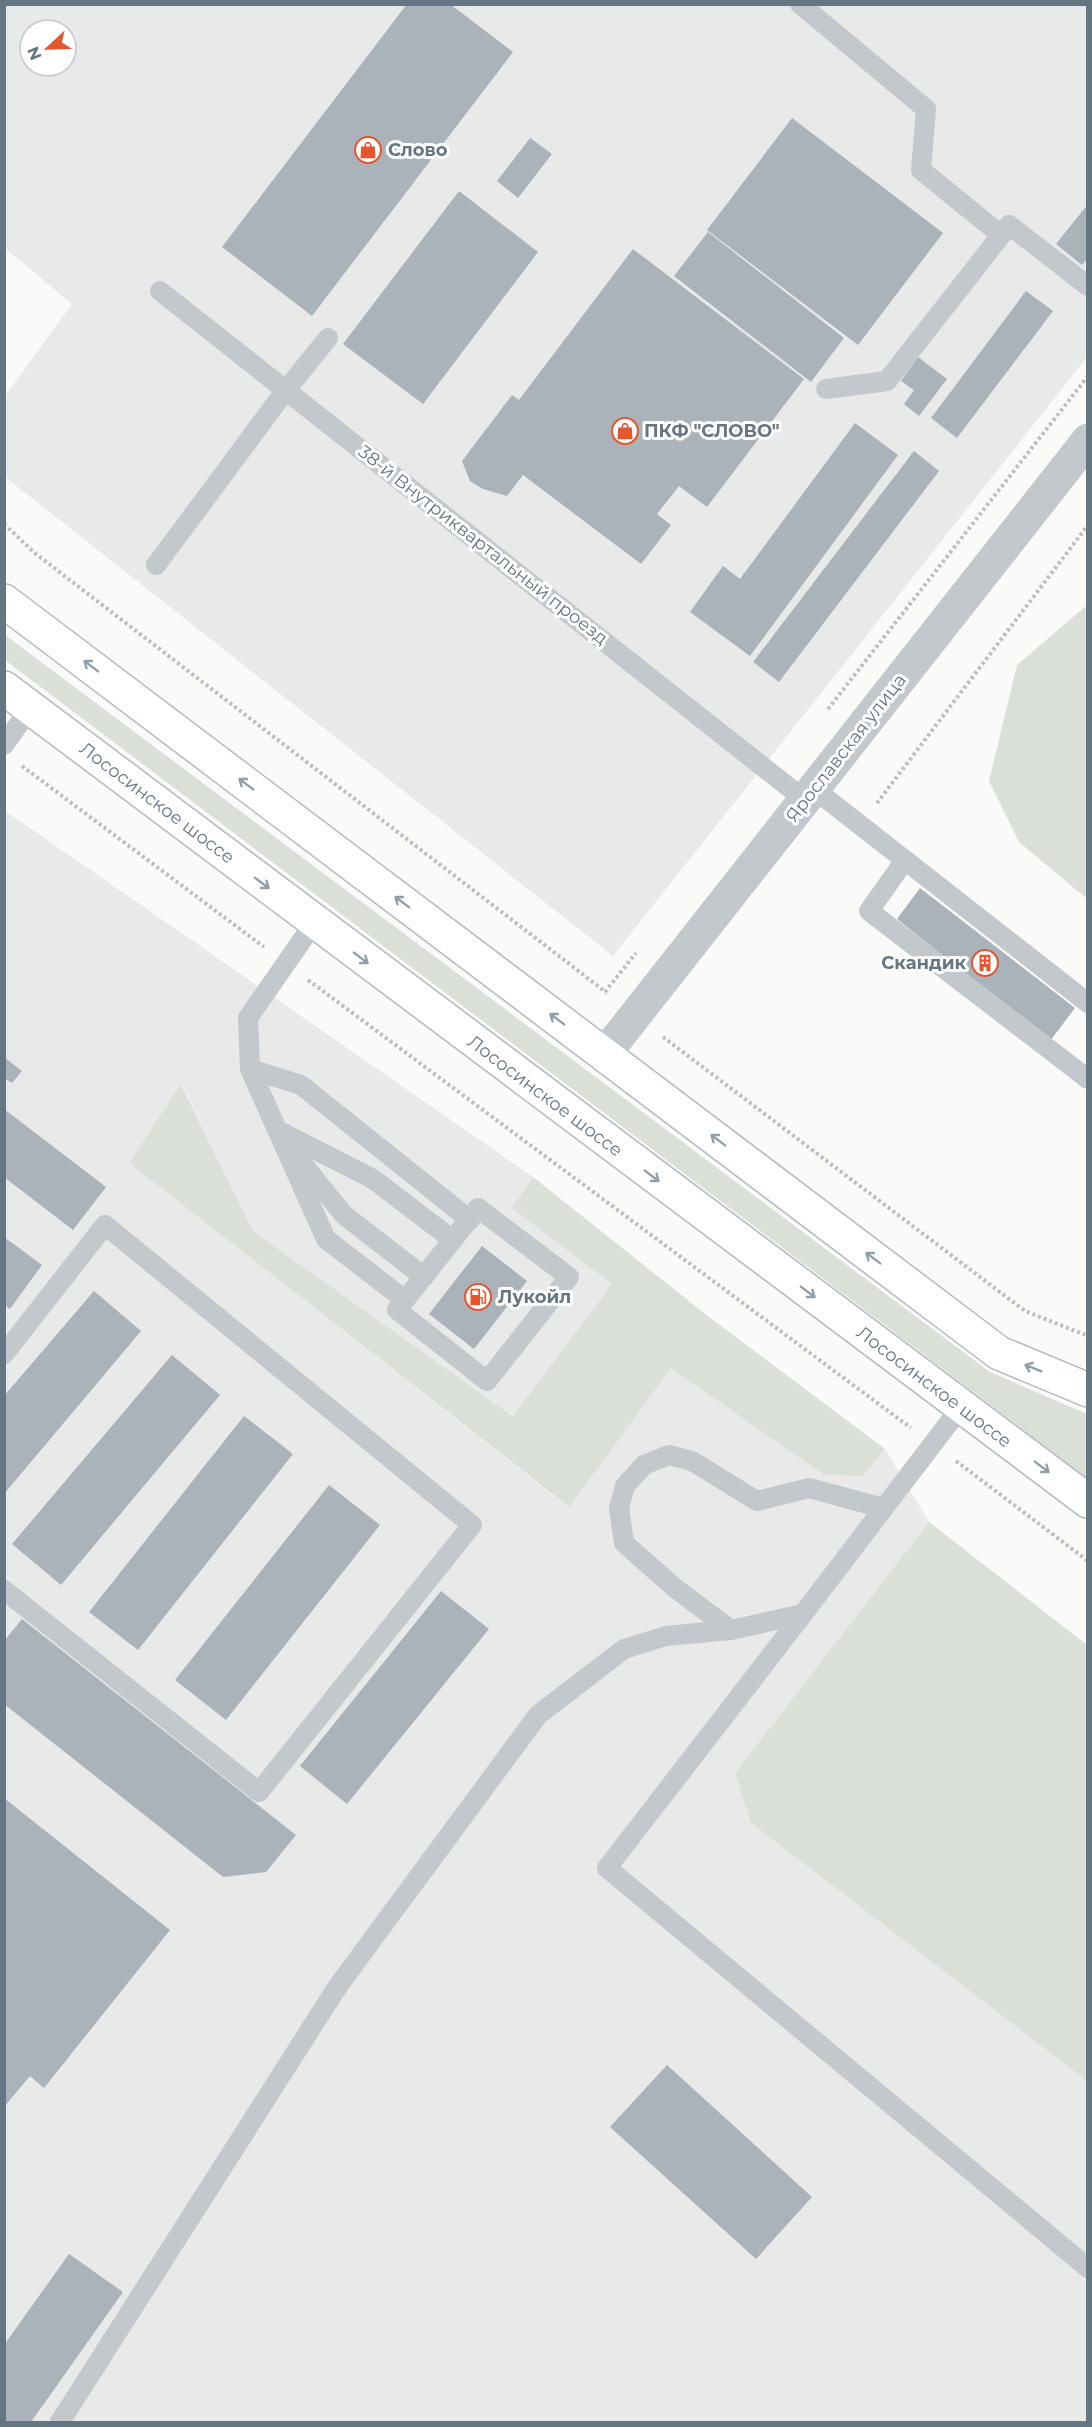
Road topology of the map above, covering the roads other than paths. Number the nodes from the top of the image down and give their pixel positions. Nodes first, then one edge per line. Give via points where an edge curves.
1 (800, 4) edge
2 (1000, 235) junction
3 (1088, 286) edge
4 (160, 291) dead end
5 (328, 338) dead end
6 (826, 389) dead end
7 (286, 390) junction
8 (1088, 440) edge
9 (156, 565) dead end
10 (4, 601) edge
11 (4, 688) edge
12 (31, 707) junction
13 (9, 752) edge
14 (810, 794) junction
15 (905, 860) junction
16 (314, 923) junction
17 (1088, 1003) edge
18 (604, 1054) junction
19 (250, 1069) junction
20 (1088, 1079) edge
21 (275, 1129) junction
22 (470, 1220) junction
23 (453, 1240) junction
24 (424, 1277) junction
25 (405, 1300) junction
26 (4, 1354) edge
27 (1088, 1390) edge
28 (961, 1407) junction
29 (1088, 1501) edge
30 (883, 1508) junction
31 (4, 1590) edge
32 (803, 1614) junction
33 (731, 1630) junction
34 (1088, 2268) edge
35 (60, 2422) edge

1 - 2 lane via 926,109 921,170
2 - 3 lane via 1009,225
2 - 6 lane via 887,381
4 - 7 lane, 38-й Внутриквартальный проезд
5 - 7 lane
7 - 9 lane
7 - 14 lane, 38-й Внутриквартальный проезд
8 - 14 street, Ярославская улица
18 -> 10 street
11 - 12 street, Лососинское шоссе
12 - 13 lane
12 -> 16 street, Лососинское шоссе
14 - 15 lane, 38-й Внутриквартальный проезд via 860,825
14 - 18 street, Ярославская улица
15 - 17 lane, 38-й Внутриквартальный проезд
15 - 20 lane via 868,911
16 - 19 lane via 248,1018
16 -> 28 street, Лососинское шоссе
27 -> 18 street via 999,1353
19 - 21 lane
19 - 22 lane via 301,1085
21 - 23 lane via 373,1179
21 - 24 lane via 344,1215
21 - 25 lane via 326,1239
22 - 23 lane
22 - 25 lane via 478,1208 569,1277 487,1381 397,1310
23 - 24 lane
24 - 25 lane
26 - 31 lane via 105,1226 472,1525 259,1792
28 -> 29 street, Лососинское шоссе
28 - 30 lane
30 - 32 lane
30 - 33 lane via 809,1488 757,1501 692,1461 669,1455 644,1465 625,1485 619,1509 624,1543
32 - 33 lane
32 - 34 lane via 607,1868
33 - 35 lane via 666,1636 624,1649 538,1715 338,1986

